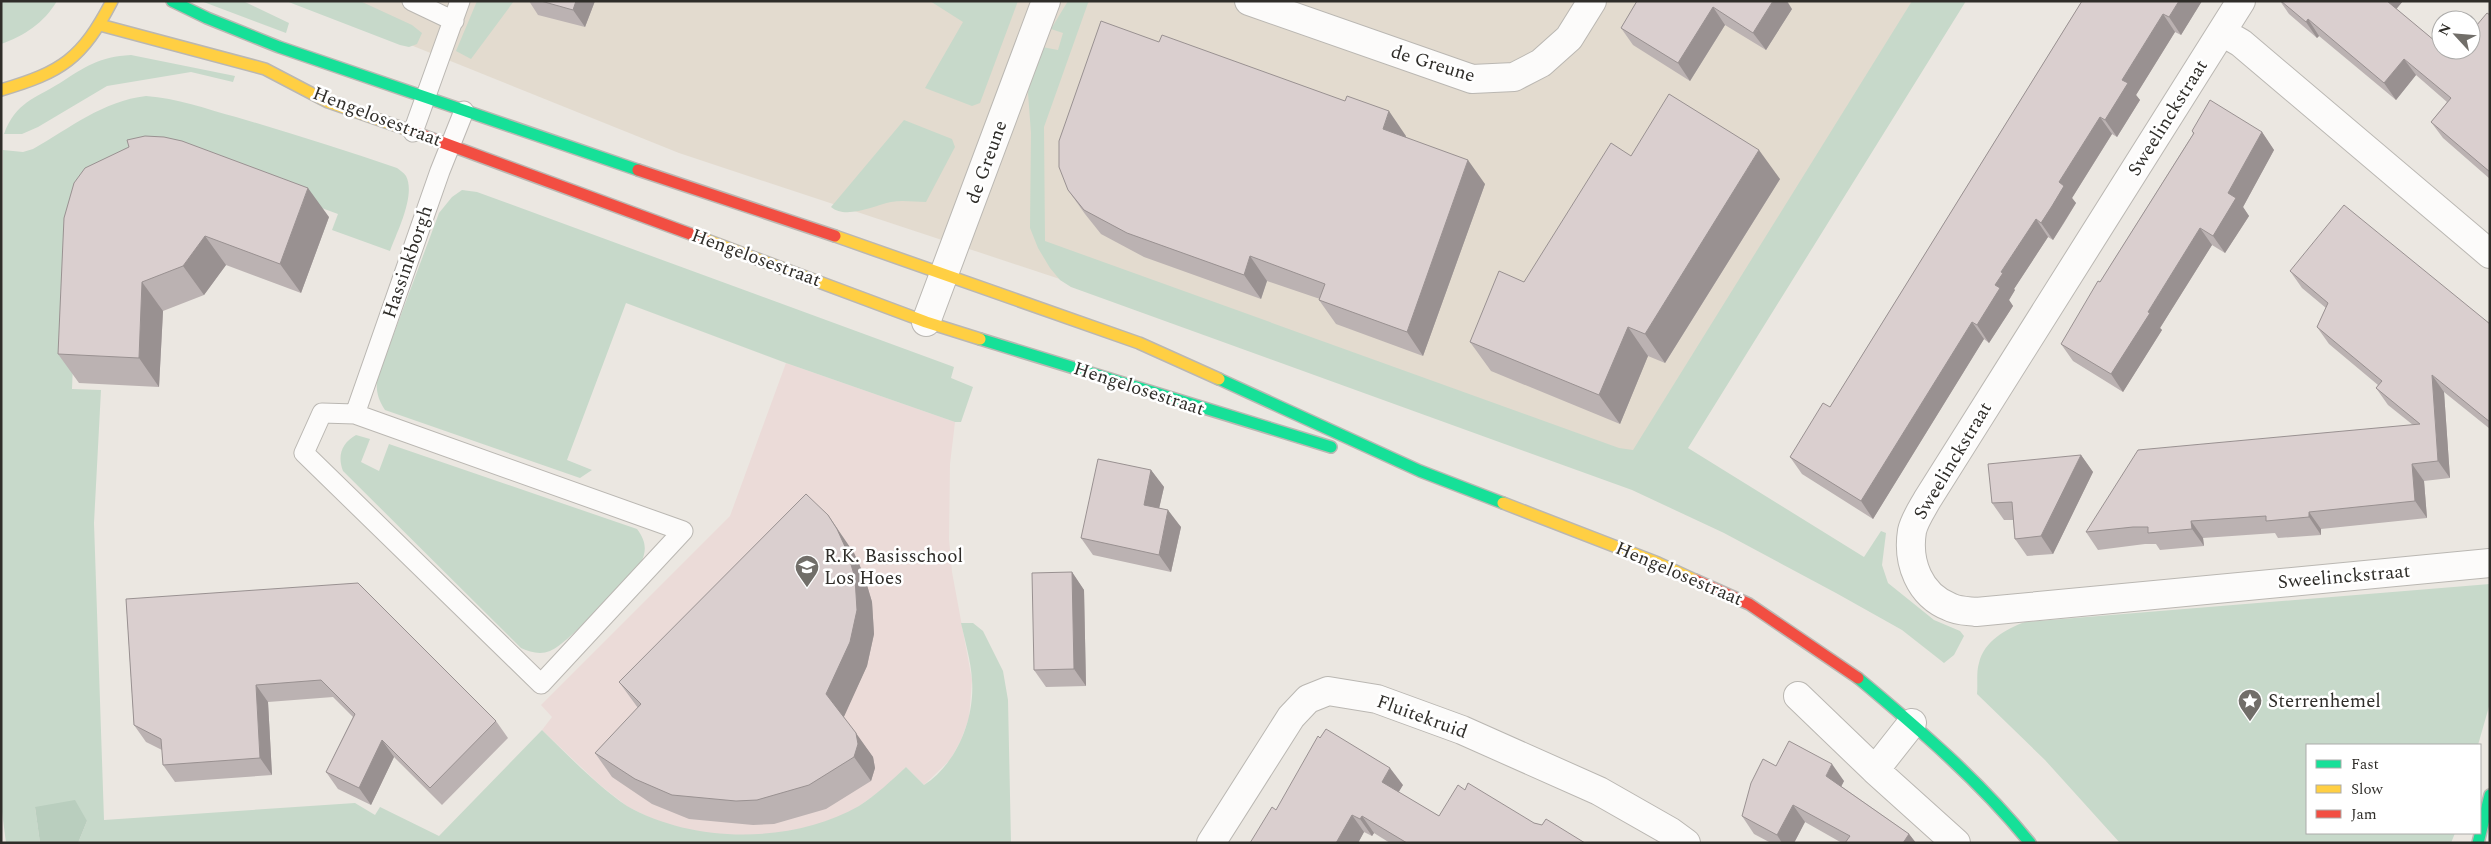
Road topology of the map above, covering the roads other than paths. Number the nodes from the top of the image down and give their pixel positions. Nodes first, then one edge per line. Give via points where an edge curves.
1 (112, 1) edge
2 (172, 1) edge
3 (412, 1) edge
4 (460, 1) edge
5 (1046, 1) edge
6 (1249, 1) edge
7 (1592, 1) edge
8 (2241, 1) edge
9 (454, 21) junction
10 (100, 25) junction
11 (2222, 32) junction
12 (1, 90) edge
13 (426, 96) junction
14 (464, 111) junction
15 (413, 132) junction
16 (452, 145) junction
17 (2490, 254) edge
18 (945, 273) junction
19 (926, 322) junction
20 (355, 414) junction
21 (1420, 471) junction
22 (2490, 563) edge
23 (1798, 696) dead end
24 (1912, 723) junction
25 (1875, 770) junction
26 (2490, 795) edge
27 (2481, 831) edge
28 (1211, 843) edge
29 (1686, 843) edge
30 (1956, 843) edge
31 (2030, 843) edge

1 - 10 main road
2 - 13 main road, Hengelosestraat via 267,45
3 - 9 lane
4 - 9 lane
5 - 18 street, de Greune
6 - 7 street, de Greune via 1472,79 1514,77 1541,62 1570,38
8 - 11 street, Sweelinckstraat
9 - 13 lane
10 - 12 main road via 77,54 49,74
10 - 15 main road, Hengelosestraat via 265,69 328,102
11 - 17 street via 2241,43
11 - 22 street, Sweelinckstraat via 1927,500 1912,530 1911,559 1917,577 1933,597 1950,608 1976,612
13 - 14 main road, Hengelosestraat
13 - 15 lane
14 - 16 lane, Hassinkborgh
14 - 18 main road, Hengelosestraat
15 - 16 main road, Hengelosestraat
16 - 19 main road, Hengelosestraat
16 - 20 lane, Hassinkborgh
18 - 19 street, de Greune
18 - 21 main road, Hengelosestraat via 1139,343
19 - 21 main road, Hengelosestraat via 1251,424
20 - 20 lane via 322,413 304,453 540,684 683,531
21 - 24 main road, Hengelosestraat via 1658,563 1749,604 1845,667
23 - 25 street
24 - 25 street
24 - 31 main road, Hengelosestraat via 2002,808
25 - 30 street
26 - 27 main road
28 - 29 street, Fluitekruid via 1290,717 1308,699 1328,691 1377,699 1462,730 1599,791

